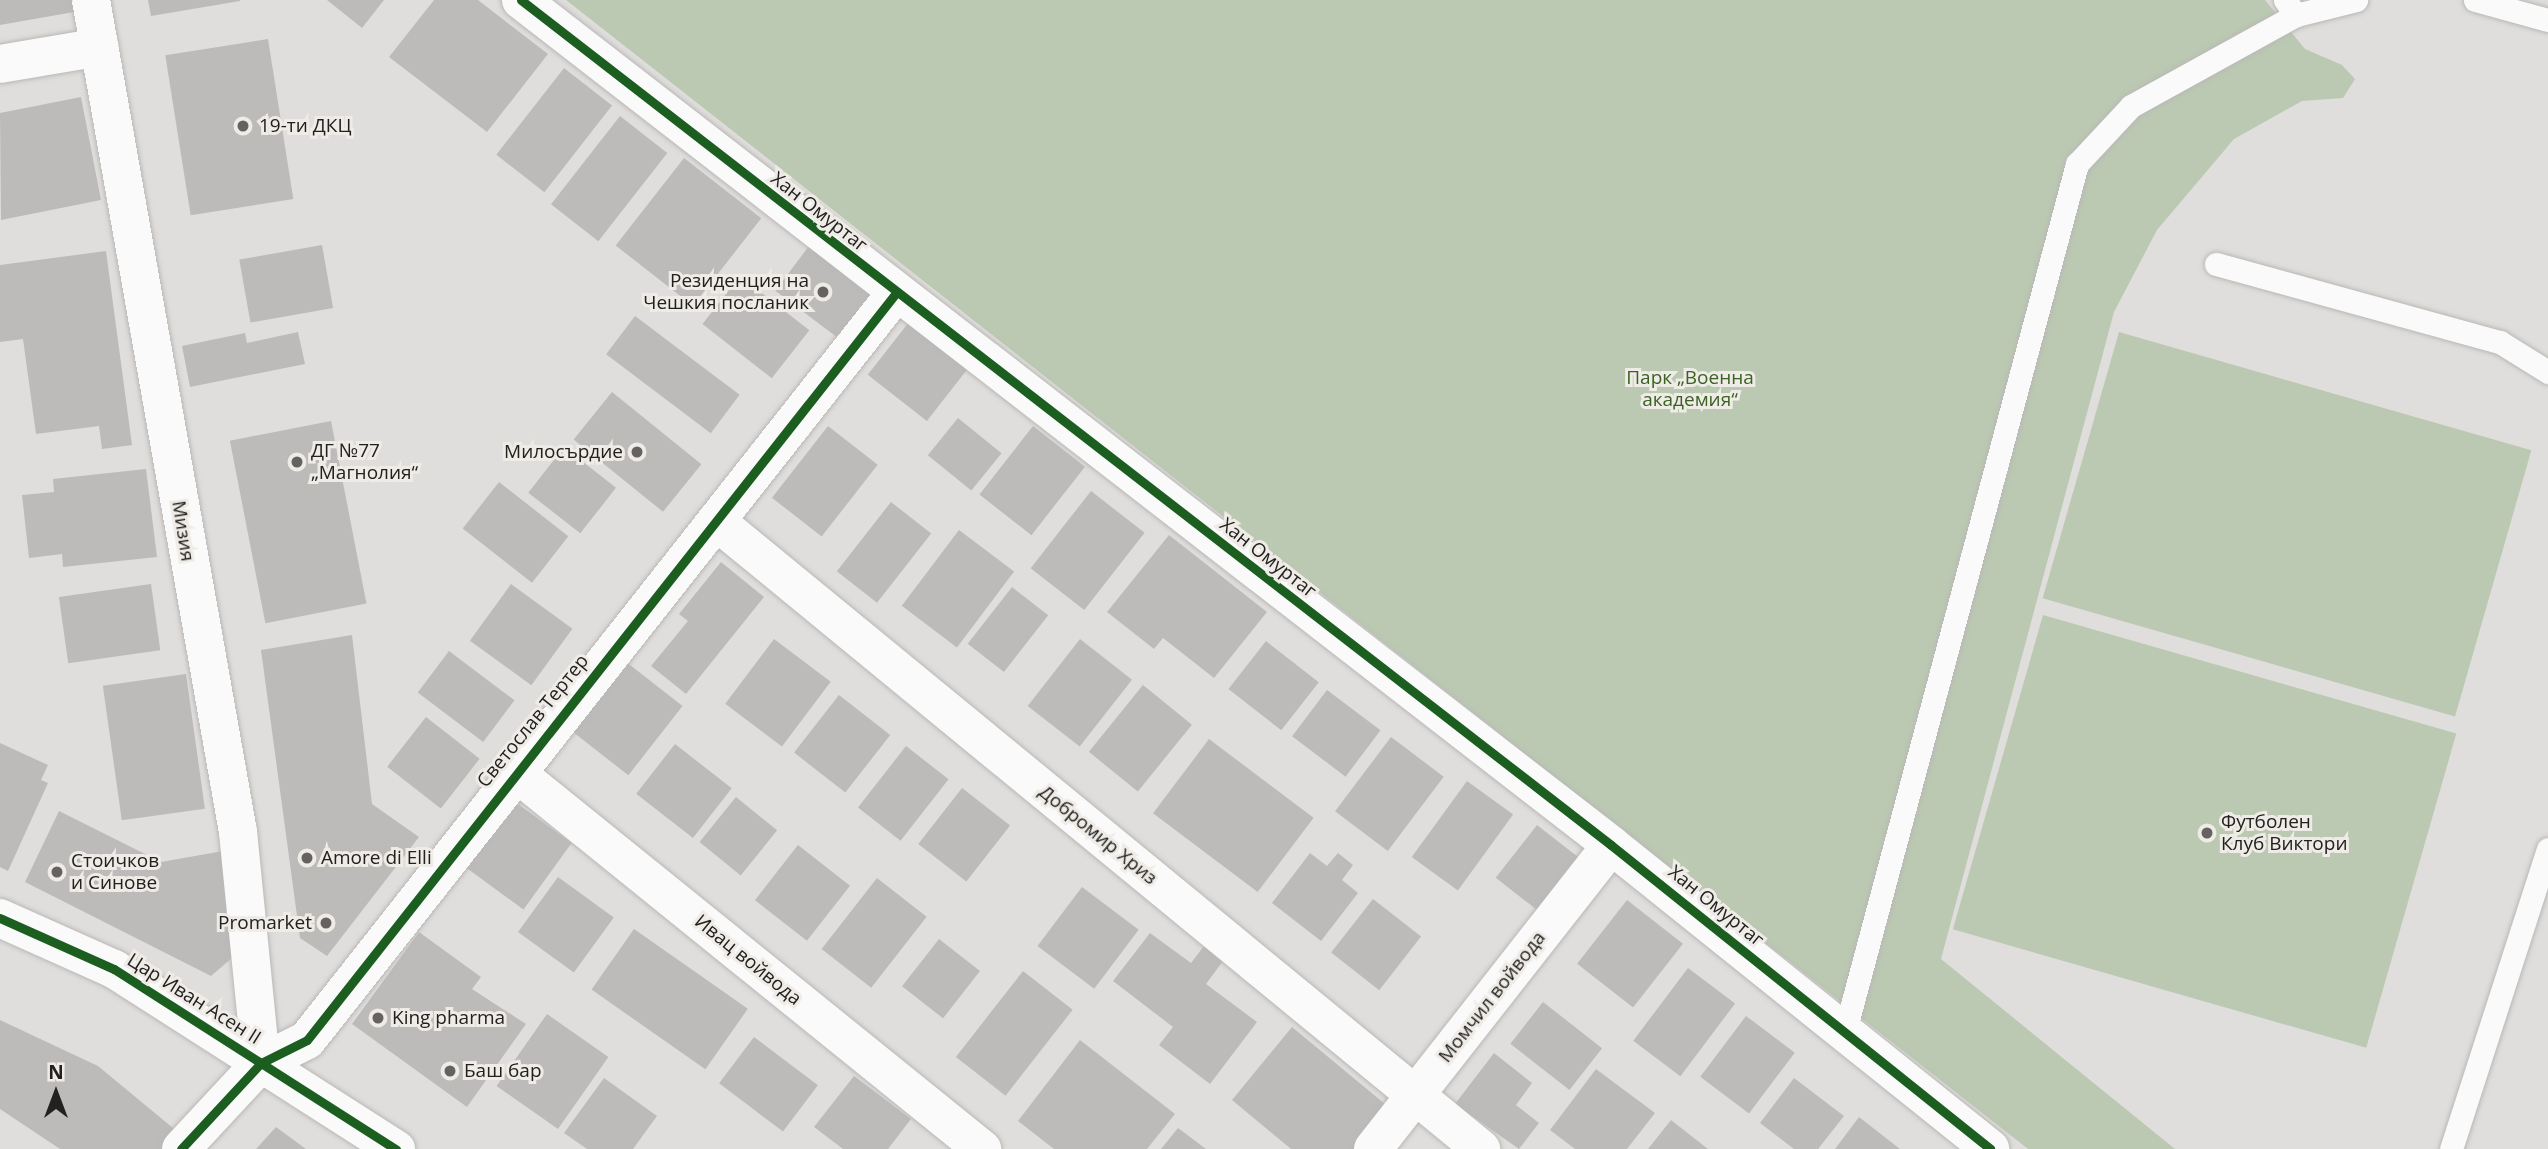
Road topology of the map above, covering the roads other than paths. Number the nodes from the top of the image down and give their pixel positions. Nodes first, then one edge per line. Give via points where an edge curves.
1 (91, 0) edge
2 (520, 0) edge
3 (2356, 0) edge
4 (2475, 0) edge
5 (2290, 7) edge
6 (2548, 20) edge
7 (100, 47) junction
8 (0, 64) edge
9 (2216, 264) dead end
10 (895, 294) junction
11 (2548, 372) edge
12 (716, 521) junction
13 (514, 771) junction
14 (1611, 845) junction
15 (2548, 849) edge
16 (0, 918) edge
17 (1845, 1031) junction
18 (261, 1063) junction
19 (1415, 1095) junction
20 (181, 1149) edge
21 (396, 1149) edge
22 (982, 1149) edge
23 (1373, 1149) edge
24 (1481, 1149) edge
25 (1990, 1149) edge
26 (2451, 1149) edge

1 - 7 street, Мизия
2 - 10 street, Хан Омуртаг
3 - 5 lane
4 - 6 lane
5 - 17 lane via 2131,106 2077,164
7 - 8 street
7 - 18 street, Мизия via 238,831
9 - 11 lane via 2500,342
10 - 12 street, Светослав Тертер
10 - 14 street, Хан Омуртаг
12 - 13 street, Светослав Тертер
12 - 19 street, Добромир Хриз
13 - 18 street, Светослав Тертер via 307,1040
13 - 22 street, Ивац войвода
14 - 17 street, Хан Омуртаг
14 - 19 street, Момчил войвода
15 - 26 lane
16 - 18 street, Цар Иван Асен II via 114,969
17 - 25 street, Хан Омуртаг
18 - 20 street, Светослав Тертер
18 - 21 street, Цар Иван Асен II
19 - 23 street, Момчил войвода
19 - 24 street, Добромир Хриз

